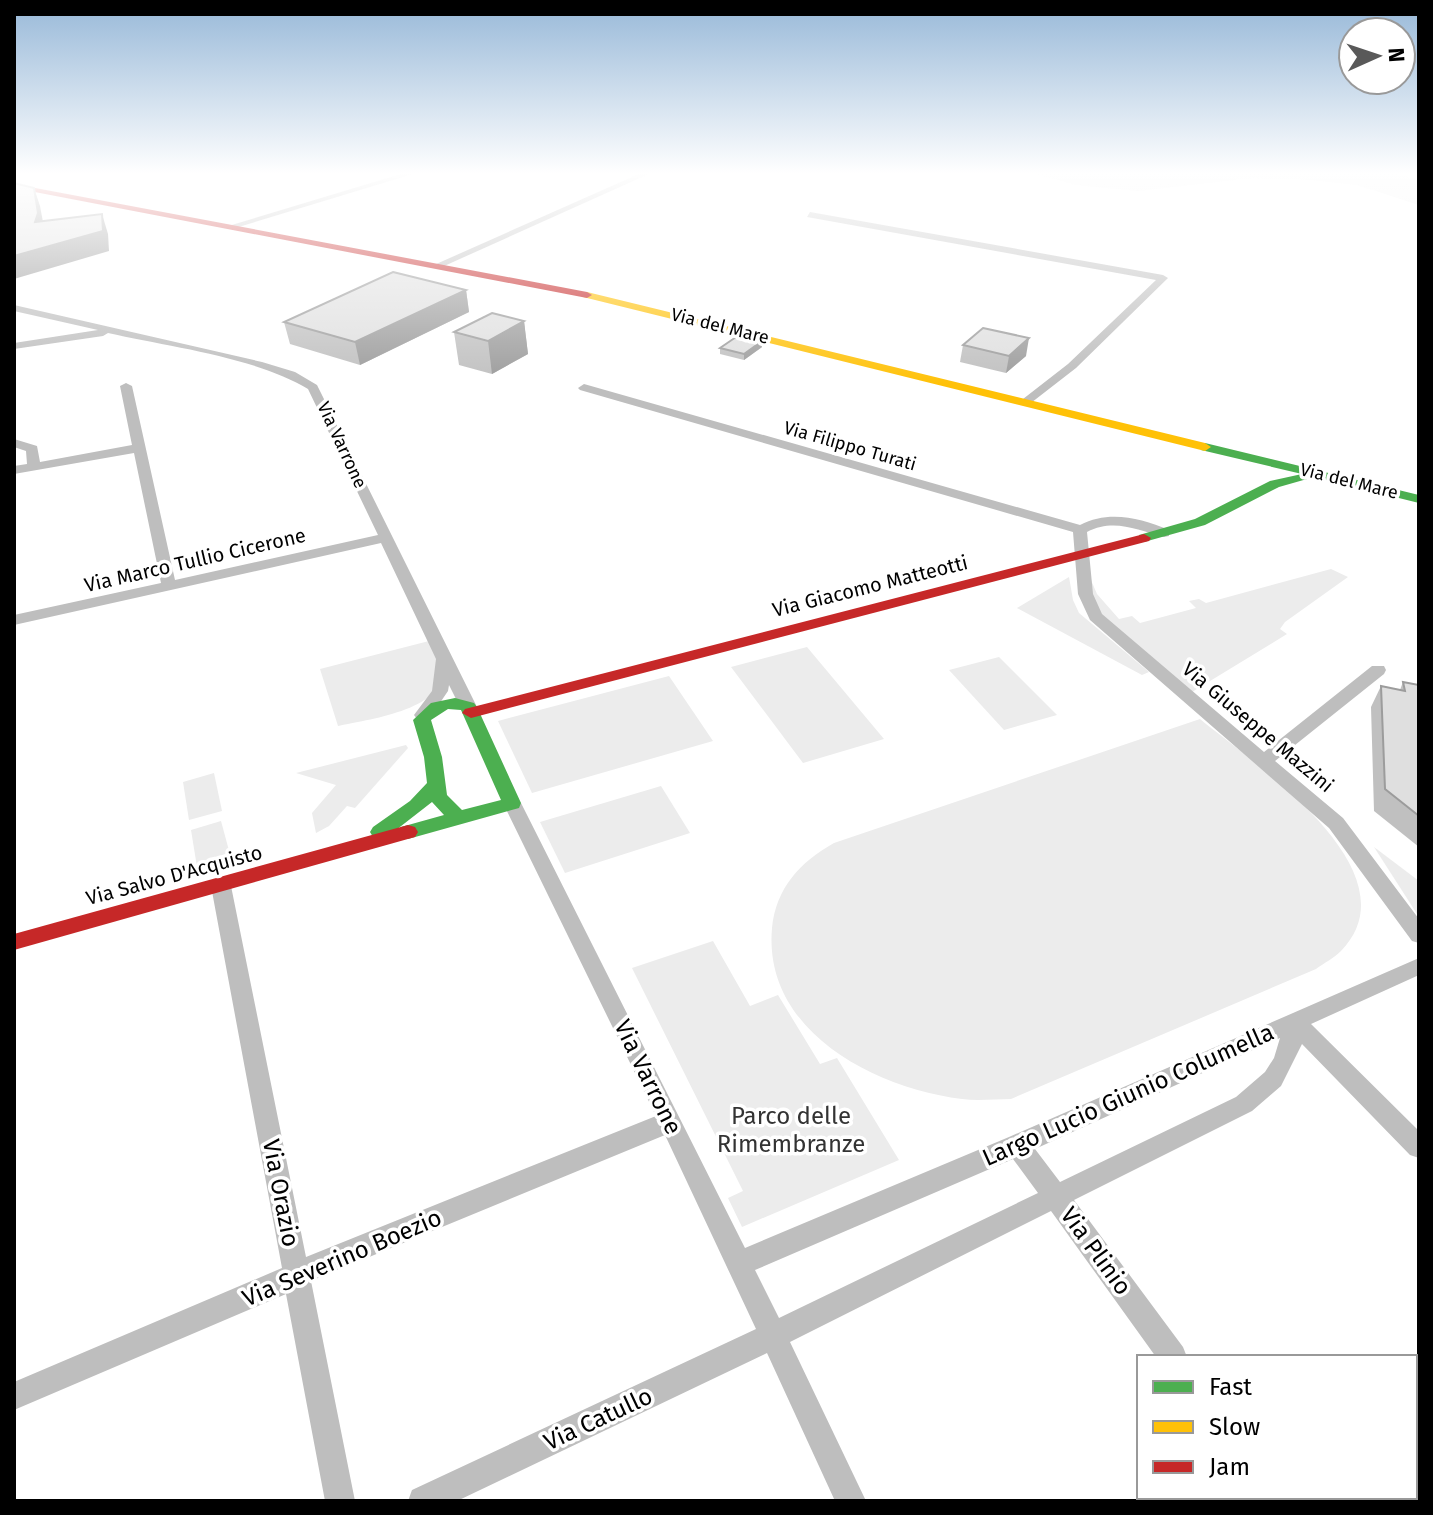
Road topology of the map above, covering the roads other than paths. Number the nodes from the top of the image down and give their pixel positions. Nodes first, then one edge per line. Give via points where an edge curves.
1 (321, 244) edge
2 (487, 244) edge
3 (971, 244) edge
4 (439, 265) junction
5 (14, 308) edge
6 (66, 320) junction
7 (113, 331) junction
8 (53, 340) junction
9 (14, 346) edge
10 (126, 386) dead end
11 (584, 388) dead end
12 (1027, 402) junction
13 (14, 443) edge
14 (139, 448) junction
15 (1249, 456) junction
16 (34, 466) junction
17 (14, 470) edge
18 (1332, 477) junction
19 (1271, 483) junction
20 (1419, 499) edge
21 (1081, 530) junction
22 (1164, 533) junction
23 (384, 538) junction
24 (1082, 554) junction
25 (169, 586) junction
26 (14, 620) edge
27 (442, 654) junction
28 (1378, 670) dead end
29 (470, 710) junction
30 (423, 715) junction
31 (1264, 761) junction
32 (434, 787) junction
33 (512, 803) junction
34 (458, 818) junction
35 (344, 849) junction
36 (221, 886) junction
37 (1419, 935) edge
38 (14, 942) edge
39 (1419, 966) edge
40 (1294, 1022) junction
41 (671, 1121) junction
42 (1018, 1145) junction
43 (1419, 1147) edge
44 (1055, 1195) junction
45 (738, 1264) junction
46 (297, 1274) junction
47 (771, 1335) junction
48 (1172, 1355) edge
49 (14, 1396) edge
50 (340, 1501) edge
51 (423, 1501) edge
52 (851, 1501) edge

1 - 4 main road, Via del Mare
2 - 4 street
3 - 12 street via 1163,278
4 - 12 main road, Via del Mare via 631,305
5 - 6 street, Via Varrone
6 - 7 street, Via Varrone
6 - 8 street via 73,330
7 - 8 street
7 - 23 street, Via Varrone via 267,366 309,385 320,397
8 - 9 street
10 - 14 street
11 - 21 street, Via Filippo Turati
12 - 15 main road, Via del Mare
13 - 16 street via 32,449
14 - 16 street
14 - 25 street
15 - 18 main road, Via del Mare
15 - 19 main road via 1268,469
16 - 17 street
18 - 19 main road, Via Giacomo Matteotti
18 - 20 main road, Via del Mare
19 - 22 main road, Via Giacomo Matteotti via 1222,513
21 - 22 street via 1114,520
21 - 24 street
22 - 24 main road, Via Giacomo Matteotti
23 - 25 street, Via Marco Tullio Cicerone
23 - 27 street, Via Varrone
24 - 29 main road, Via Giacomo Matteotti
24 - 31 street, Via Giuseppe Mazzini via 1083,593 1096,617
25 - 26 street, Via Marco Tullio Cicerone
27 - 29 street, Via Varrone
27 - 30 street via 442,684
28 - 31 street
29 - 30 main road, Via Giacomo Matteotti via 449,703
29 - 33 main road, Via Varrone
30 - 32 main road
31 - 37 street, Via Giuseppe Mazzini via 1347,835
32 - 34 main road via 440,802
32 - 35 main road, Via Salvo D'Acquisto via 396,822
33 - 34 main road, Via Salvo D'Acquisto
33 - 41 street, Via Varrone
34 - 35 main road, Via Salvo D'Acquisto
35 - 36 main road, Via Salvo D'Acquisto
36 - 38 main road, Via Salvo D'Acquisto
36 - 46 street, Via Orazio
39 - 40 street
40 - 42 street, Largo Lucio Giunio Columella
40 - 43 street
40 - 44 street, Largo Lucio Giunio Columella via 1282,1068 1256,1097
41 - 45 street, Via Varrone
41 - 46 street, Via Severino Boezio
42 - 44 street, Via Plinio
42 - 45 street, Largo Lucio Giunio Columella
44 - 47 street, Largo Lucio Giunio Columella
44 - 48 street, Via Plinio
45 - 47 street, Via Varrone
46 - 49 street, Via Severino Boezio
46 - 50 street, Via Orazio
47 - 51 street, Via Catullo
47 - 52 street, Via Varrone

